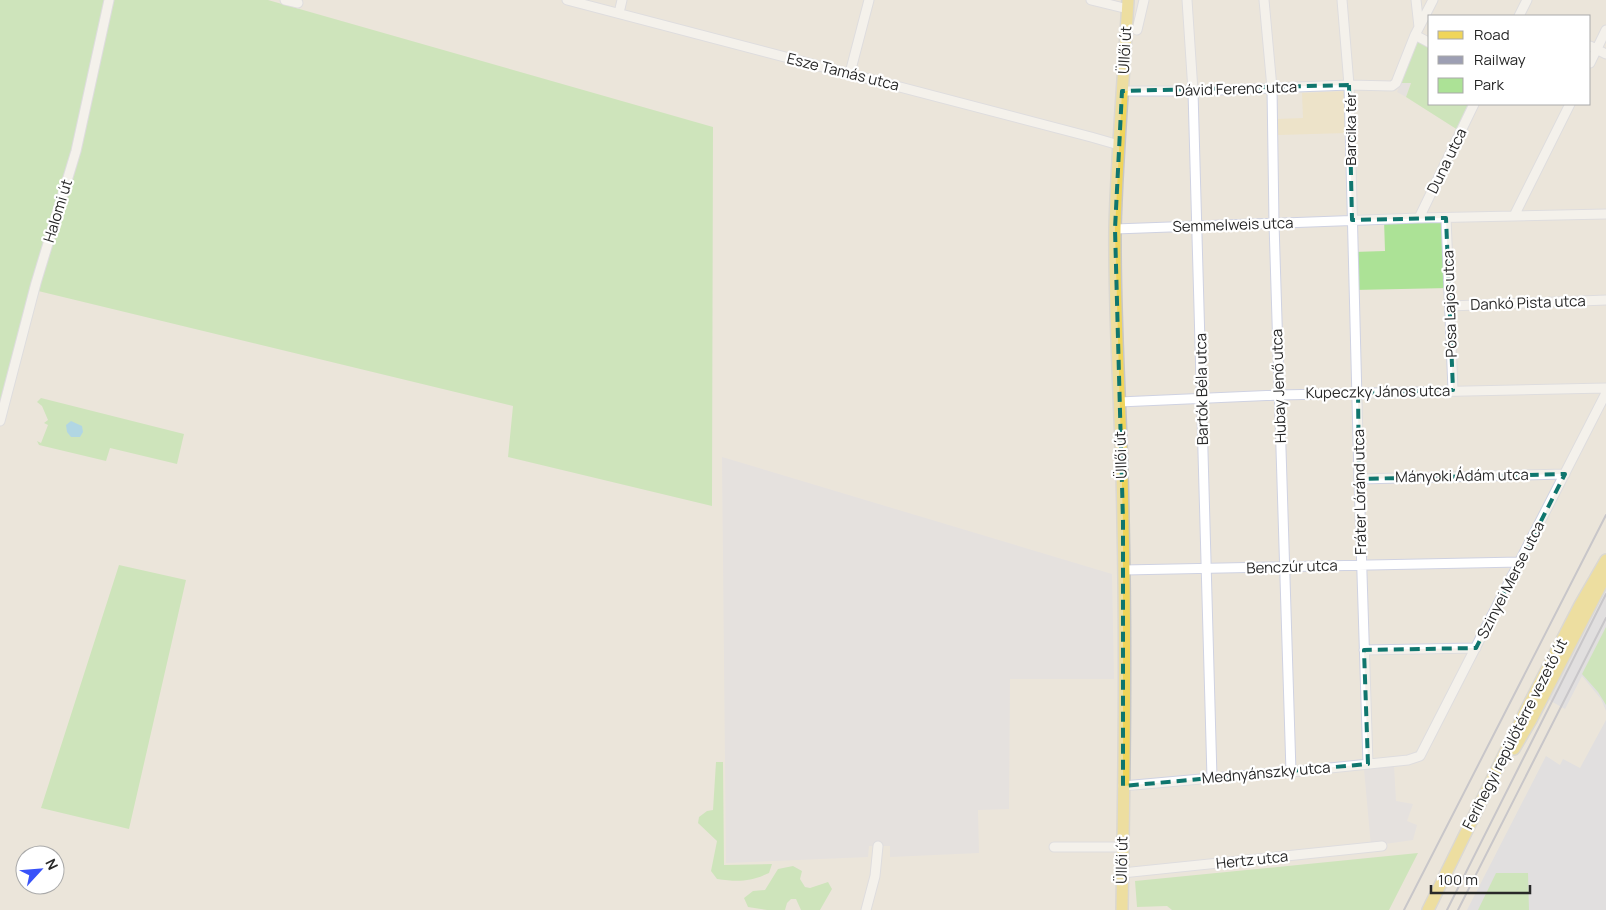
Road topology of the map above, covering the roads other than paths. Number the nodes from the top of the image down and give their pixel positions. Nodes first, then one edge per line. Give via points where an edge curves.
1 (109, 0) edge
2 (285, 0) edge
3 (567, 0) edge
4 (622, 0) edge
5 (869, 0) edge
6 (1091, 0) edge
7 (1144, 0) edge
8 (1187, 0) edge
9 (1264, 0) edge
10 (1342, 0) edge
11 (1416, 0) edge
12 (1432, 0) edge
13 (1527, 0) edge
14 (298, 3) dead end
15 (1128, 5) edge
16 (619, 13) junction
17 (1520, 14) edge
18 (1137, 30) dead end
19 (1606, 30) edge
20 (1417, 31) junction
21 (1428, 41) edge
22 (1593, 48) edge
23 (1606, 54) edge
24 (850, 74) junction
25 (1349, 85) junction
26 (1272, 88) junction
27 (1122, 91) junction
28 (1193, 92) junction
29 (1474, 105) edge
30 (1570, 105) edge
31 (1119, 145) junction
32 (1606, 214) edge
33 (1514, 216) junction
34 (1419, 218) junction
35 (1446, 218) junction
36 (1352, 220) junction
37 (1274, 223) junction
38 (1198, 226) junction
39 (1115, 229) junction
40 (1606, 300) edge
41 (1450, 306) junction
42 (1606, 388) edge
43 (1453, 390) junction
44 (1358, 393) junction
45 (1606, 393) edge
46 (1279, 395) junction
47 (1203, 398) junction
48 (1120, 402) junction
49 (0, 421) edge
50 (1565, 474) junction
51 (1359, 479) junction
52 (1606, 560) edge
53 (1520, 562) junction
54 (1361, 564) junction
55 (1284, 567) junction
56 (1206, 569) junction
57 (1124, 570) junction
58 (1606, 575) edge
59 (1476, 648) junction
60 (1364, 650) junction
61 (1408, 760) joint
62 (1368, 764) junction
63 (1290, 772) junction
64 (1212, 778) junction
65 (1124, 786) junction
66 (878, 846) dead end
67 (1382, 846) dead end
68 (1054, 847) dead end
69 (1123, 847) junction
70 (1122, 873) junction
71 (866, 910) edge
72 (1122, 910) edge
73 (1428, 910) edge
74 (1435, 910) edge

1 - 49 street, Halomi út via 76,151 36,283
2 - 14 street
3 - 16 street, Esze Tamás utca
4 - 16 street
5 - 24 street
6 - 15 street
7 - 18 street
8 - 28 street, Bartók Béla utca
9 - 26 street, Hubay Jenő utca
10 - 25 street
11 - 20 street
12 - 20 street
13 - 17 street
15 - 27 main road, Üllői út
16 - 24 street, Esze Tamás utca
19 - 22 street
20 - 21 street
20 - 25 street, Barcika tér via 1392,86
22 - 23 street
24 - 31 street, Esze Tamás utca
25 - 26 street, Dávid Ferenc utca
25 - 36 street, Barcika tér
26 - 28 street, Dávid Ferenc utca
26 - 37 street, Hubay Jenő utca
27 - 28 street, Dávid Ferenc utca
27 - 31 main road, Üllői út
28 - 38 street, Bartók Béla utca
29 - 34 street, Duna utca
30 - 33 street
31 - 39 main road, Üllői út
32 - 33 street
33 - 35 street
34 - 35 street
34 - 36 street
35 - 41 street, Pósa Lajos utca
36 - 37 street, Semmelweis utca
36 - 44 street, Fráter Lóránd utca
37 - 38 street, Semmelweis utca
37 - 46 street, Hubay Jenő utca
38 - 39 street, Semmelweis utca
38 - 47 street, Bartók Béla utca
39 - 48 main road, Üllői út
40 - 41 street, Dankó Pista utca
41 - 43 street, Pósa Lajos utca
42 - 43 street, Kupeczky János utca
43 - 44 street, Kupeczky János utca
44 - 46 street, Kupeczky János utca
44 - 51 street, Fráter Lóránd utca
45 - 50 street, Szinyei Merse utca
46 - 47 street, Kupeczky János utca
46 - 55 street, Hubay Jenő utca
47 - 48 street, Kupeczky János utca
47 - 56 street, Bartók Béla utca
48 - 57 main road, Üllői út
50 - 51 street, Mányoki Ádám utca
50 - 53 street, Szinyei Merse utca
51 - 54 street, Fráter Lóránd utca
52 - 73 main road, Ferihegyi repülőtérre vezető út via 1521,718
53 - 54 street, Benczúr utca
53 - 59 street, Szinyei Merse utca
54 - 55 street, Benczúr utca
54 - 60 street, Fráter Lóránd utca
55 - 56 street, Benczúr utca
55 - 63 street, Hubay Jenő utca
56 - 57 street, Benczúr utca
56 - 64 street, Bartók Béla utca
57 - 65 main road, Üllői út
58 - 74 main road, Ferihegyi repülőtérre vezető út via 1516,745
59 - 60 street
59 - 61 street, Szinyei Merse utca via 1420,756
60 - 62 street, Fráter Lóránd utca
61 - 62 street, Mednyánszky utca
62 - 63 street, Mednyánszky utca
63 - 64 street, Mednyánszky utca
64 - 65 street, Mednyánszky utca
65 - 69 main road, Üllői út
66 - 71 street via 875,876
67 - 70 street, Hertz utca
68 - 69 street
69 - 70 main road, Üllői út
70 - 72 main road, Üllői út

